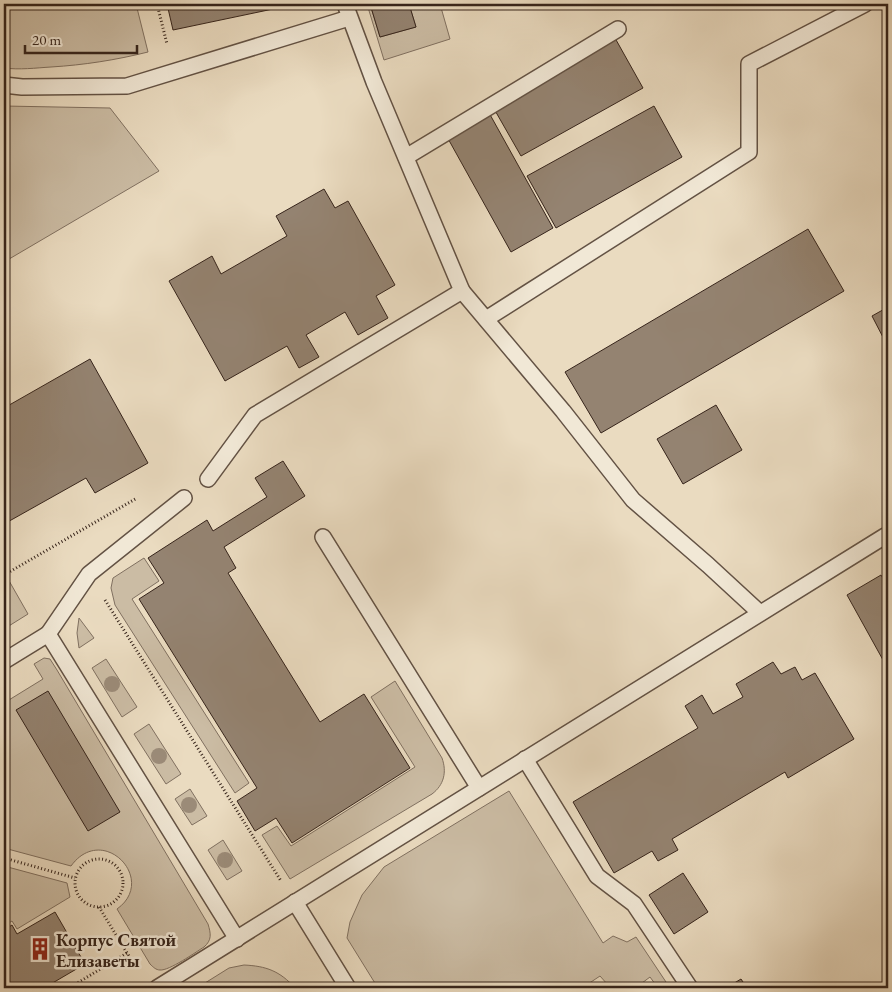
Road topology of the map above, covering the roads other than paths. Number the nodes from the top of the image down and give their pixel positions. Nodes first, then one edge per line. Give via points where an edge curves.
1 (865, 4) edge
2 (347, 11) edge
3 (618, 29) dead end
4 (4, 85) edge
5 (406, 157) junction
6 (462, 291) junction
7 (486, 319) junction
8 (208, 478) dead end
9 (184, 498) dead end
10 (888, 537) edge
11 (323, 538) dead end
12 (760, 613) junction
13 (48, 634) junction
14 (4, 661) edge
15 (525, 759) junction
16 (479, 788) junction
17 (295, 902) junction
18 (237, 939) junction
19 (157, 988) edge
20 (348, 988) edge
21 (690, 988) edge

1 - 7 lane via 749,64 749,152
2 - 4 lane via 127,86
2 - 5 lane
3 - 5 lane
5 - 6 lane
6 - 7 lane
6 - 8 lane via 256,415
7 - 12 lane via 633,500
9 - 13 lane via 89,574
10 - 12 lane via 884,536
11 - 16 lane
12 - 15 lane
13 - 14 lane
13 - 18 lane
15 - 16 lane
15 - 21 lane via 597,876 634,904
16 - 17 lane
17 - 18 lane
17 - 20 lane
18 - 19 lane

